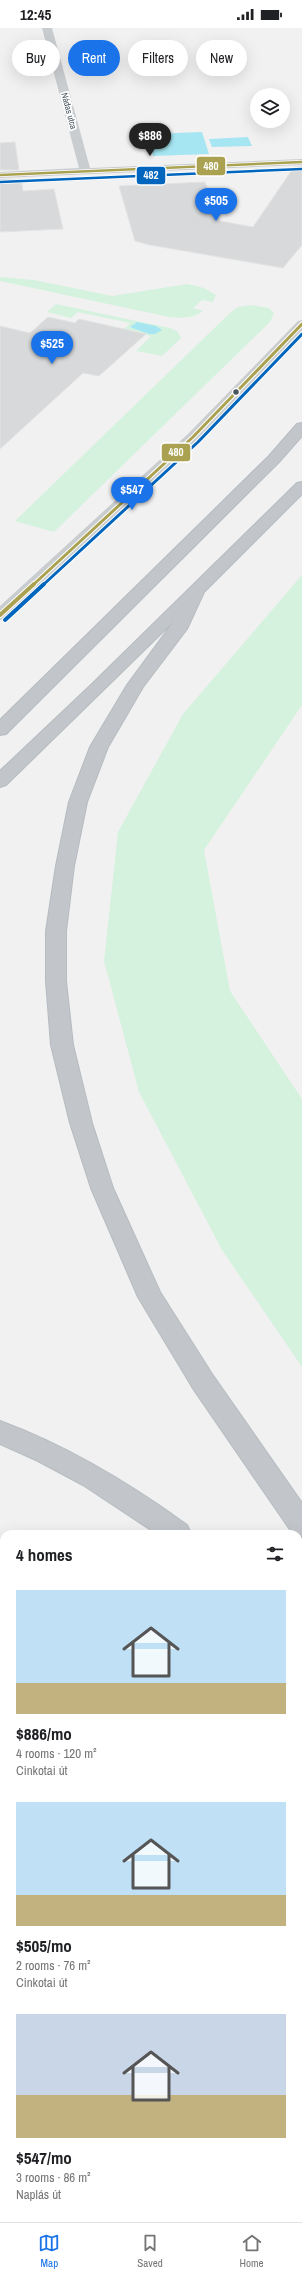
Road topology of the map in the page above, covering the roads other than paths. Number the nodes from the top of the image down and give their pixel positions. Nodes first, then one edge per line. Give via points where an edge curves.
1 (46, 28) edge
2 (302, 162) edge
3 (85, 171) junction
4 (0, 175) edge
5 (302, 324) edge
6 (302, 427) edge
7 (302, 486) edge
8 (196, 592) junction
9 (0, 615) edge
10 (19, 710) junction
11 (0, 723) edge
12 (0, 730) edge
13 (0, 781) edge
14 (0, 1432) edge
15 (302, 1525) edge
16 (172, 1530) edge

1 - 3 street, Nádas utca
2 - 3 street
3 - 4 street
5 - 9 street via 193,436
6 - 10 highway via 274,459
7 - 8 highway
8 - 13 highway
8 - 15 highway via 179,629 135,685 99,747 78,802 65,866 56,931 56,981 62,1045 80,1123 102,1188 150,1297 203,1382
10 - 11 highway
10 - 12 highway
14 - 16 highway via 102,1481

